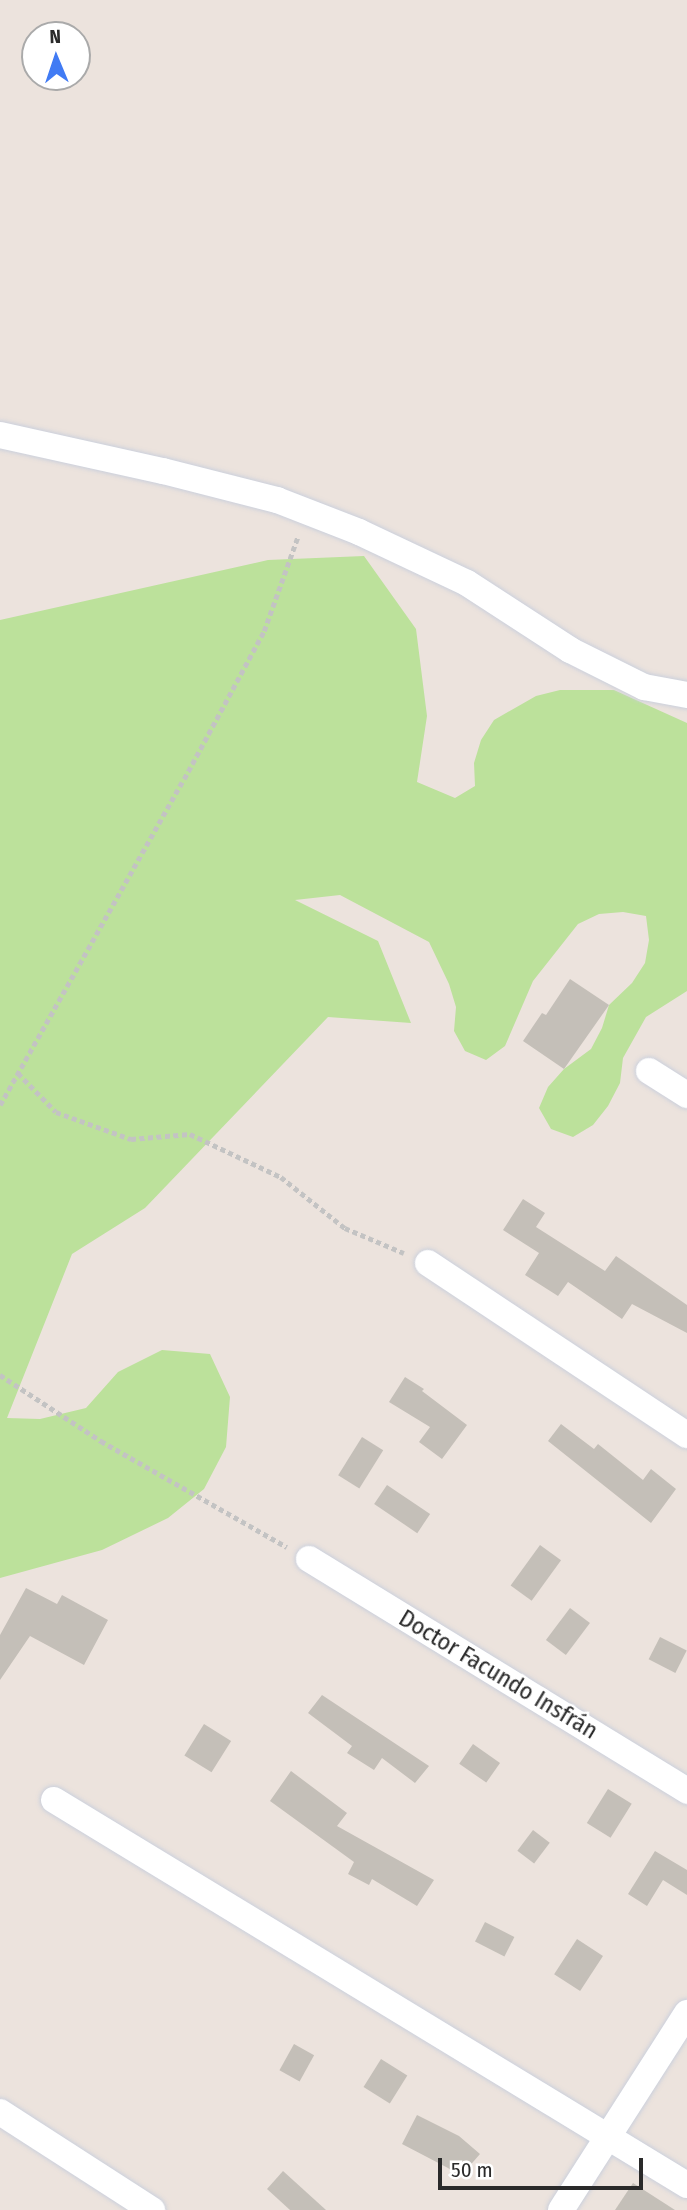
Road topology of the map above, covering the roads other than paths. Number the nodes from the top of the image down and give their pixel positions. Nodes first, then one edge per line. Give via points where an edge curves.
1 (0, 435) edge
2 (687, 695) edge
3 (649, 1071) dead end
4 (687, 1095) edge
5 (428, 1263) road end
6 (687, 1435) edge
7 (309, 1559) road end
8 (687, 1791) edge
9 (54, 1800) dead end
10 (687, 2014) edge
11 (0, 2112) edge
12 (608, 2137) junction
13 (687, 2185) edge
14 (152, 2210) edge
15 (561, 2210) edge

1 - 2 street via 277,500 359,531 467,583 570,650 644,687
3 - 4 street
5 - 6 street
7 - 8 street, Doctor Facundo Insfrán
9 - 12 street
10 - 12 street
11 - 14 street
12 - 13 street
12 - 15 street

